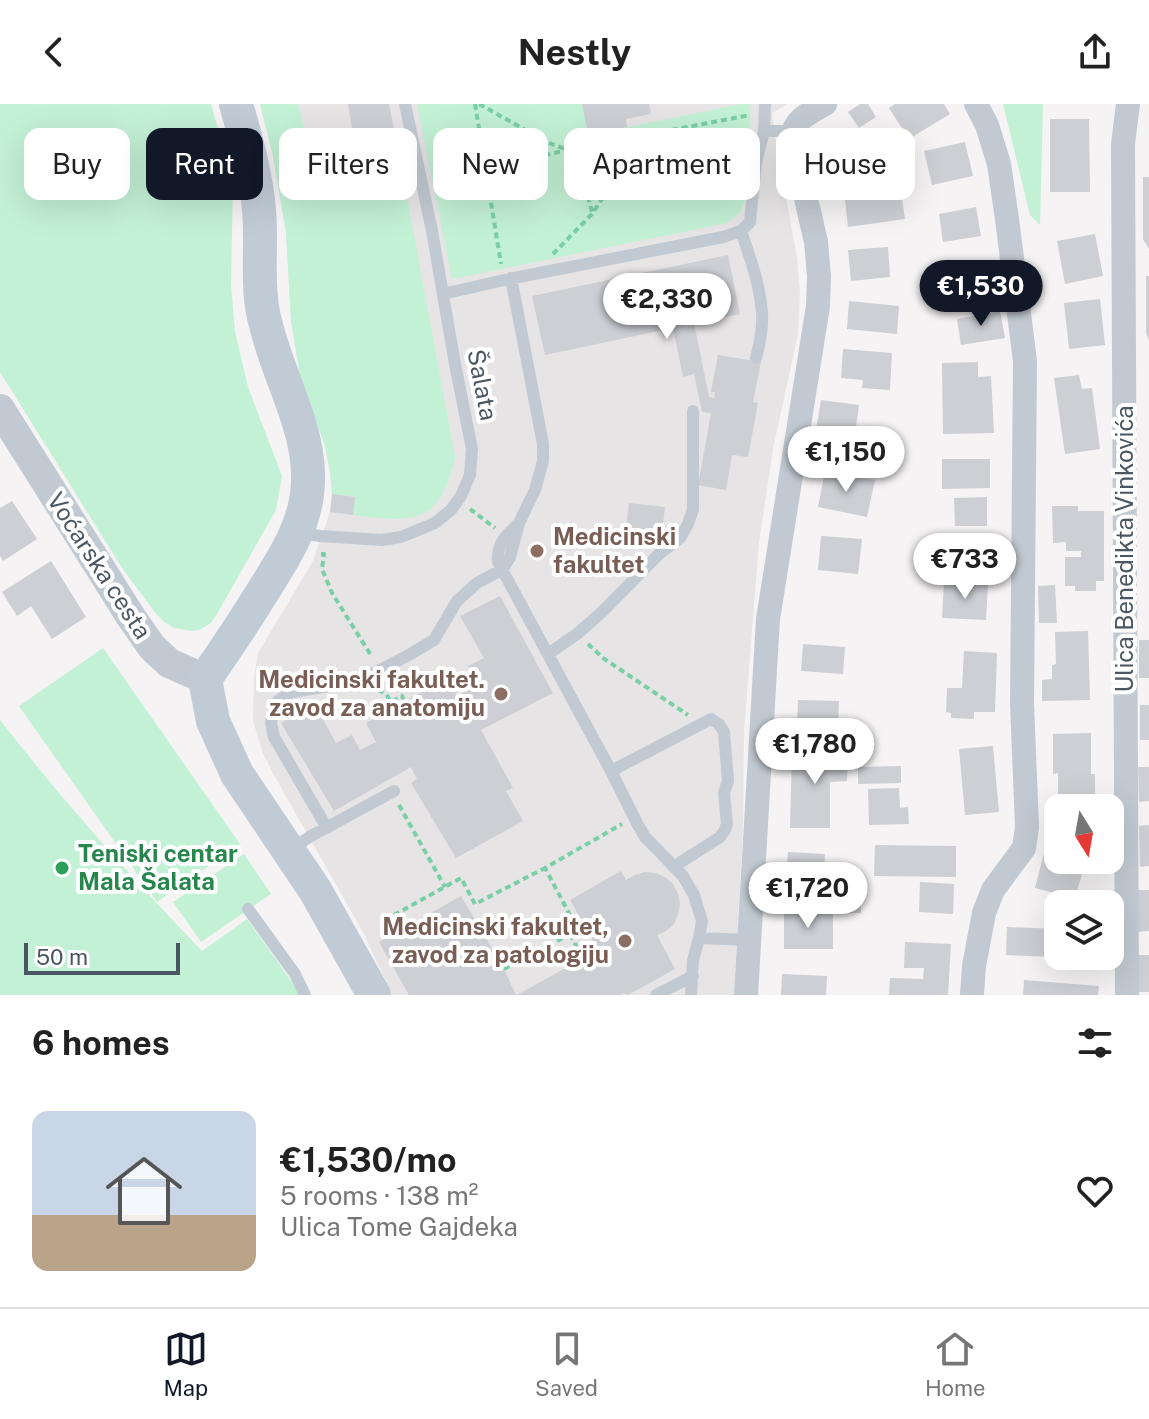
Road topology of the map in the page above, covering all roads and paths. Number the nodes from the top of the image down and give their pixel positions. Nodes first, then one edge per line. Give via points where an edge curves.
1 (236, 104) edge
2 (405, 104) edge
3 (477, 104) edge
4 (825, 104) edge
5 (976, 104) edge
6 (1128, 104) edge
7 (766, 108) edge
8 (480, 128) edge
9 (676, 128) edge
10 (795, 128) edge
11 (764, 131) junction
12 (776, 131) edge
13 (564, 149) edge
14 (492, 200) edge
15 (588, 200) edge
16 (601, 200) edge
17 (806, 200) edge
18 (592, 214) junction
19 (741, 231) junction
20 (538, 273) junction
21 (508, 279) junction
22 (443, 294) junction
23 (756, 358) dead end
24 (0, 409) edge
25 (693, 411) dead end
26 (459, 500) junction
27 (519, 523) junction
28 (505, 535) junction
29 (306, 545) junction
30 (503, 569) junction
31 (577, 634) junction
32 (548, 654) junction
33 (381, 670) junction
34 (205, 679) junction
35 (386, 694) dead end
36 (404, 701) dead end
37 (701, 724) junction
38 (611, 771) junction
39 (393, 792) joint
40 (634, 817) junction
41 (327, 828) junction
42 (289, 851) junction
43 (675, 866) junction
44 (545, 868) junction
45 (445, 887) junction
46 (248, 909) dead end
47 (394, 915) dead end
48 (570, 934) junction
49 (699, 938) junction
50 (749, 940) junction
51 (583, 959) dead end
52 (504, 969) dead end
53 (693, 976) junction
54 (305, 995) edge
55 (373, 995) edge
56 (656, 995) edge
57 (691, 995) edge
58 (746, 995) edge
59 (972, 995) edge
60 (1127, 995) edge

1 - 29 main road via 259,211 264,320 304,445
2 - 22 lane, Šalata
3 - 8 path
3 - 13 path
4 - 10 street via 800,118
5 - 59 street via 999,164 1025,361 1022,704 1027,827 1024,848 993,890 984,913
6 - 60 street, Ulica Benedikta Vinkovića via 1123,144
7 - 9 path
7 - 11 lane
11 - 12 lane
11 - 19 lane via 750,222
14 - 21 path
15 - 18 path
16 - 18 path
17 - 50 street via 816,242 818,306 768,619
18 - 20 path
19 - 20 lane
19 - 23 lane via 762,312
20 - 21 lane
21 - 22 lane
21 - 27 lane via 543,444 535,490
22 - 26 lane, Šalata via 472,449 470,475
24 - 34 street, Voćarska cesta via 152,647 169,663
25 - 31 lane via 693,509 688,524 680,538
26 - 28 path
26 - 29 lane via 435,523 401,537 320,536
27 - 28 lane
27 - 30 lane
28 - 30 lane via 497,554
29 - 33 path via 324,554 322,569 332,593
29 - 34 main road via 256,604
30 - 32 lane
30 - 33 lane via 457,601 434,640
31 - 32 lane
31 - 37 path via 603,658
32 - 38 lane
33 - 41 lane via 353,682 293,692 278,701 273,712 274,737
34 - 42 main road via 213,721 237,774
35 - 36 path via 391,702 402,696
37 - 38 lane
37 - 43 lane via 711,719 724,732 727,824 720,837
38 - 40 lane
39 - 41 lane
39 - 45 path
40 - 43 lane via 645,837
40 - 44 path
41 - 42 lane
42 - 55 main road
43 - 49 lane via 698,908
44 - 45 path via 475,904 461,878
44 - 48 path via 578,930
45 - 47 path
46 - 54 lane
48 - 51 path
48 - 52 path
49 - 50 lane
49 - 53 lane
50 - 58 street
53 - 56 lane
53 - 57 lane

